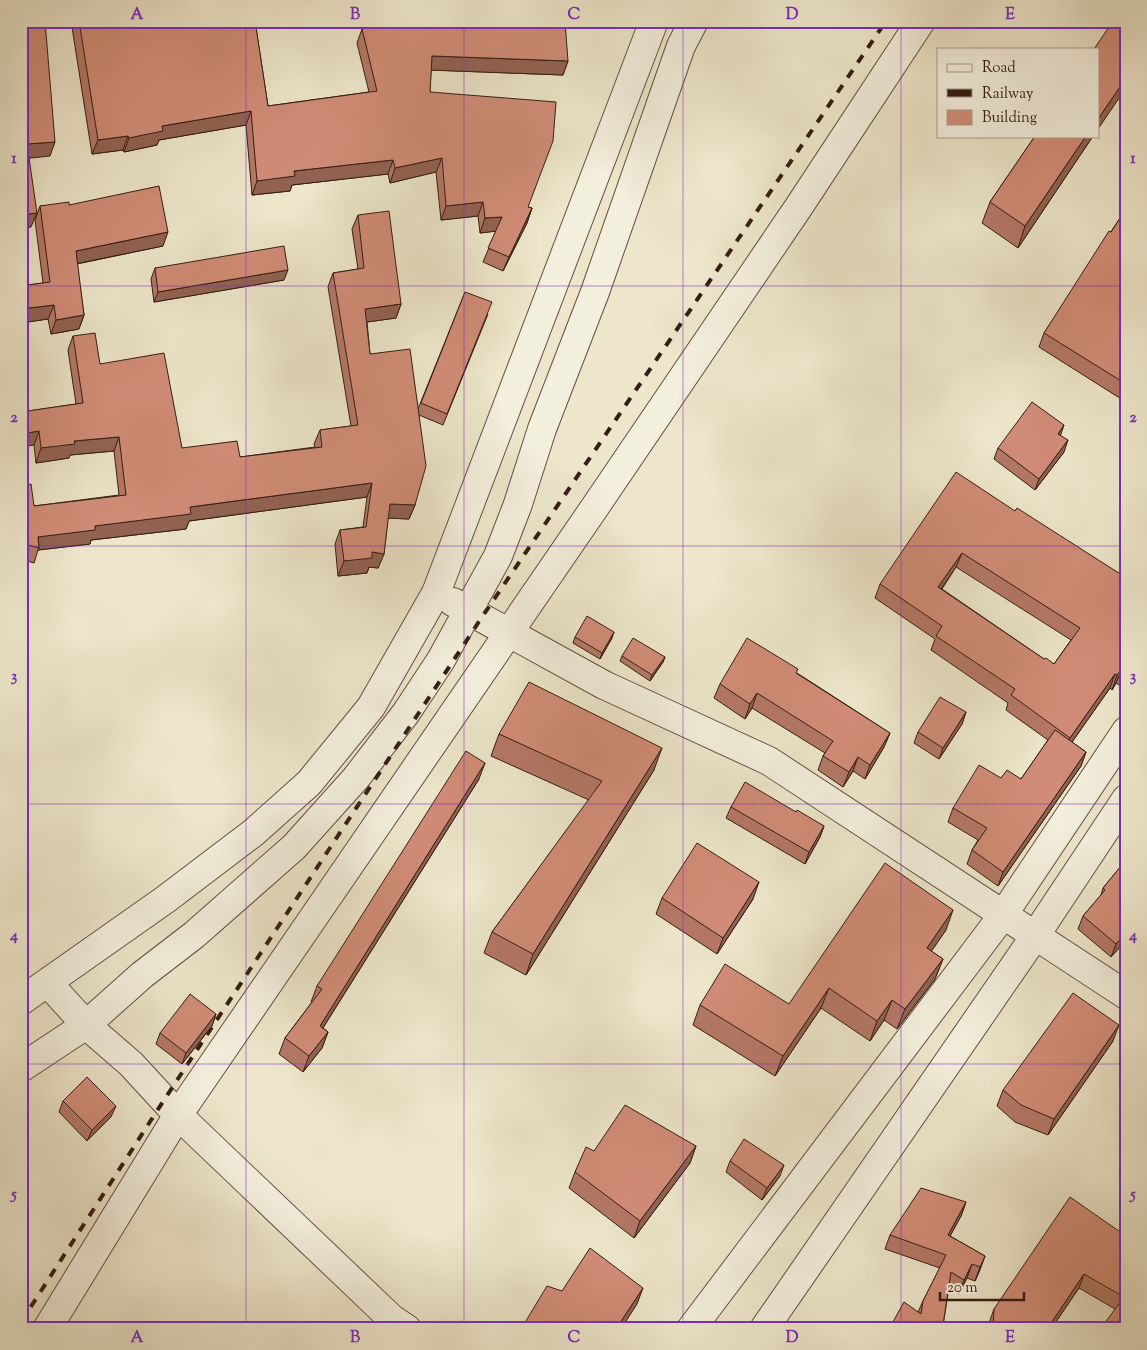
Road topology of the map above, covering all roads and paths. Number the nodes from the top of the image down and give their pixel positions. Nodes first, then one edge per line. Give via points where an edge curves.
1 (654, 21) edge
2 (694, 21) edge
3 (921, 21) edge
4 (436, 593) junction
5 (469, 610) junction
6 (509, 632) junction
7 (1126, 731) edge
8 (1126, 800) edge
9 (1003, 915) junction
10 (1035, 936) junction
11 (48, 983) junction
12 (1126, 995) edge
13 (21, 1001) edge
14 (86, 1025) junction
15 (21, 1068) edge
16 (178, 1116) junction
17 (46, 1329) edge
18 (407, 1329) edge
19 (691, 1329) edge
20 (764, 1329) edge

1 - 4 street
2 - 5 street via 681,46 595,292 542,428 518,504 498,556
3 - 6 street via 798,208
4 - 5 street
4 - 11 street via 371,707 309,783 245,839
5 - 6 street
5 - 14 street via 406,713 356,778 294,847
6 - 9 street via 604,685 769,761
6 - 16 street
7 - 9 street
8 - 10 street
9 - 10 street
9 - 19 street
10 - 12 street
10 - 20 street
11 - 13 street
11 - 14 street
14 - 15 street
14 - 16 street via 131,1064
16 - 17 street
16 - 18 street via 392,1320

